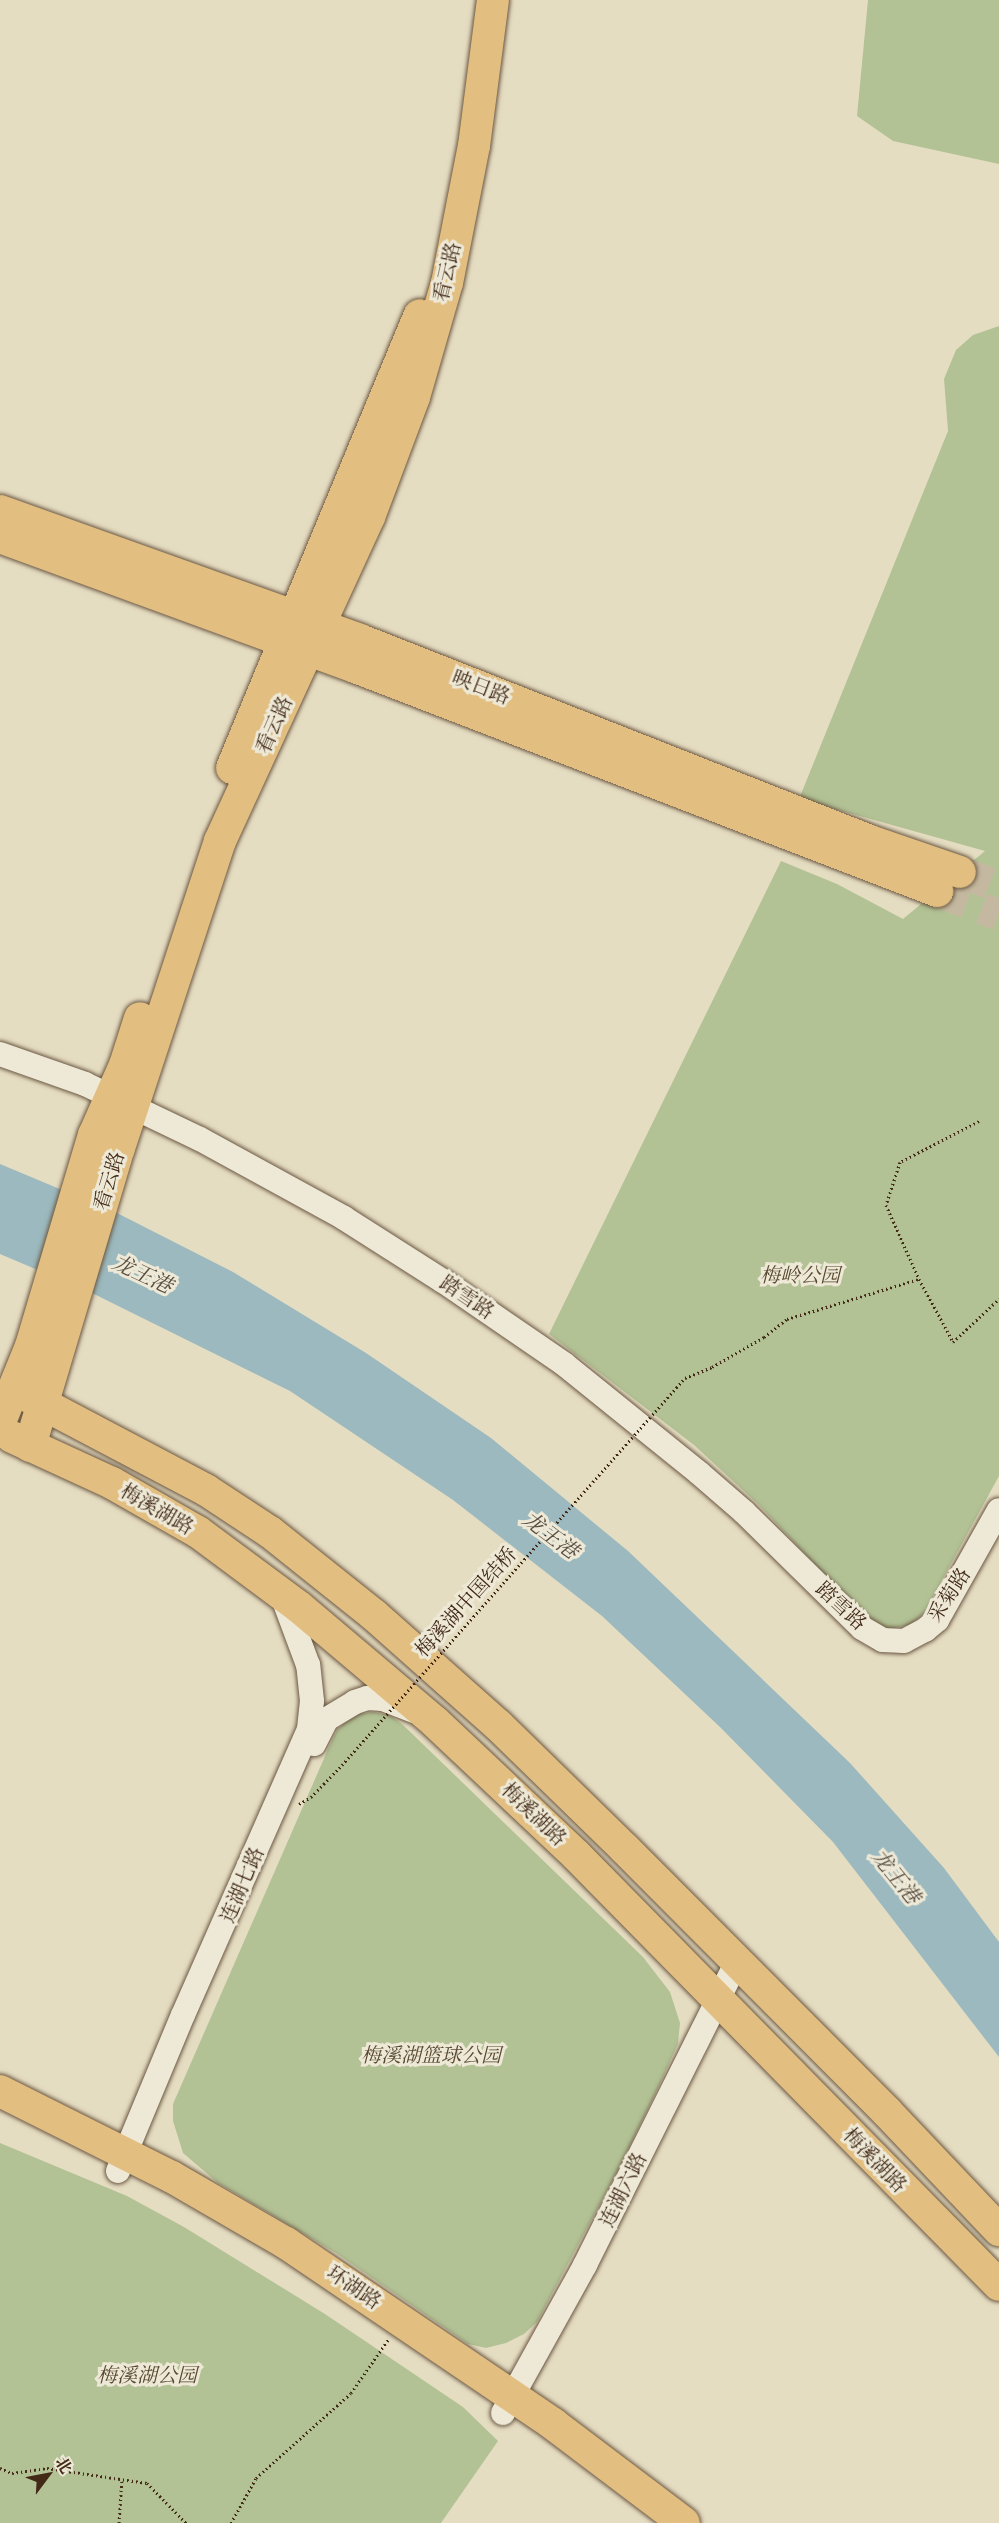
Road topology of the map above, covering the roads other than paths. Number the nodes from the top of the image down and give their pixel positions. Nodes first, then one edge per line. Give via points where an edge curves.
1 (481, 0) edge
2 (493, 0) edge
3 (0, 511) edge
4 (0, 537) edge
5 (301, 633) junction
6 (949, 881) tunnel mouth
7 (0, 1054) edge
8 (0, 1064) edge
9 (120, 1107) junction
10 (43, 1353) junction
11 (6, 1386) edge
12 (42, 1404) junction
13 (0, 1422) edge
14 (0, 1431) edge
15 (30, 1446) junction
16 (999, 1510) edge
17 (999, 1527) edge
18 (281, 1593) junction
19 (869, 1639) junction
20 (435, 1722) junction
21 (742, 1968) junction
22 (723, 2005) junction
23 (0, 2091) edge
24 (0, 2114) edge
25 (128, 2166) junction
26 (999, 2229) edge
27 (999, 2285) edge
28 (512, 2407) junction
29 (651, 2523) edge
30 (684, 2523) edge

1 - 5 main road, 看云路 via 466,117 429,292
2 - 5 main road, 看云路 via 474,146 447,283 414,397 369,517
3 - 5 main road, 映日路
4 - 5 main road, 映日路
5 - 6 main road, 映日路 via 870,841
5 - 9 main road, 看云路 via 189,874 124,1065
7 - 9 street, 踏雪路
8 - 9 street, 踏雪路
9 - 10 main road, 看云路 via 106,1141
9 - 19 street, 踏雪路 via 339,1227 556,1371 736,1518 854,1635
10 - 11 main road
10 - 12 main road
11 - 12 main road, 梅溪湖路
11 - 13 main road
12 - 15 main road
12 - 21 main road, 梅溪湖路 via 206,1490 270,1532 332,1580 498,1725
14 - 15 main road, 梅溪湖路
15 - 18 main road, 梅溪湖路 via 112,1483 198,1532
16 - 19 street, 采菊路 via 937,1620 904,1641
17 - 19 street, 采菊路 via 955,1608 936,1631 907,1649 892,1650
18 - 20 main road, 梅溪湖路
18 - 25 street, 连湖七路 via 308,1665 312,1701 309,1729
20 - 22 main road, 梅溪湖路 via 576,1855
20 - 25 street, 连湖七路 via 382,1699 367,1698 339,1709 327,1719
21 - 22 street, 连湖六路
21 - 26 main road, 梅溪湖路
22 - 27 main road, 梅溪湖路
22 - 28 street, 连湖六路
23 - 25 main road, 环湖路
24 - 25 main road, 环湖路
25 - 28 main road, 环湖路 via 390,2336
25 - 28 main road, 环湖路 via 232,2210 286,2243
28 - 29 main road, 环湖路
28 - 30 main road, 环湖路

